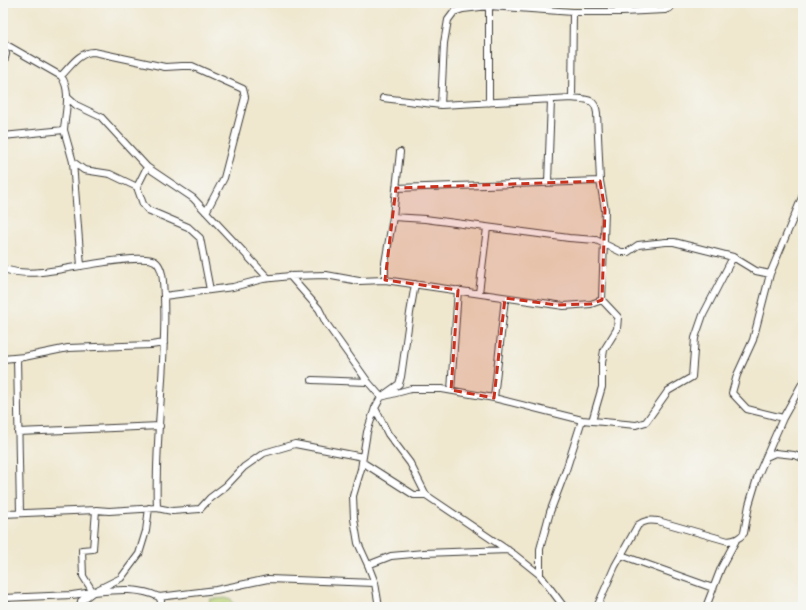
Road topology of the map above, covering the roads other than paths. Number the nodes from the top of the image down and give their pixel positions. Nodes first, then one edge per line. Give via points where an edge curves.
1 (622, 3) edge
2 (673, 3) edge
3 (489, 6) junction
4 (572, 12) junction
5 (622, 12) junction
6 (4, 42) edge
7 (3, 66) edge
8 (61, 76) junction
9 (67, 97) junction
10 (383, 98) dead end
11 (572, 98) junction
12 (551, 100) junction
13 (488, 103) junction
14 (441, 105) junction
15 (64, 130) junction
16 (3, 136) edge
17 (400, 152) dead end
18 (73, 162) junction
19 (147, 167) junction
20 (600, 181) junction
21 (548, 182) junction
22 (137, 187) junction
23 (396, 188) junction
24 (802, 199) edge
25 (206, 212) junction
26 (393, 217) junction
27 (487, 228) junction
28 (605, 243) junction
29 (733, 257) junction
30 (81, 266) junction
31 (3, 269) edge
32 (770, 274) junction
33 (290, 276) junction
34 (268, 278) junction
35 (385, 280) junction
36 (415, 284) junction
37 (210, 290) junction
38 (458, 290) junction
39 (479, 293) junction
40 (164, 296) junction
41 (505, 298) junction
42 (602, 300) junction
43 (164, 343) junction
44 (17, 358) junction
45 (3, 359) edge
46 (312, 380) dead end
47 (368, 382) junction
48 (803, 382) edge
49 (451, 390) junction
50 (381, 397) junction
51 (494, 398) junction
52 (375, 408) junction
53 (783, 418) junction
54 (582, 420) junction
55 (592, 421) junction
56 (160, 426) junction
57 (18, 432) junction
58 (766, 457) junction
59 (803, 458) edge
60 (362, 460) junction
61 (426, 495) junction
62 (149, 508) junction
63 (157, 508) junction
64 (96, 510) junction
65 (3, 514) edge
66 (20, 514) junction
67 (736, 540) junction
68 (508, 550) junction
69 (621, 555) junction
70 (368, 565) junction
71 (540, 575) junction
72 (375, 583) junction
73 (713, 588) junction
74 (93, 592) junction
75 (159, 597) junction
76 (3, 598) edge
77 (80, 607) edge
78 (160, 607) edge
79 (379, 607) edge
80 (564, 607) edge
81 (597, 607) edge
82 (706, 607) edge

1 - 5 street
2 - 5 street via 665,10
3 - 4 street
3 - 13 street
3 - 14 street via 454,12 448,20 444,43
4 - 5 street
4 - 11 street
6 - 7 street via 6,54
6 - 8 street
8 - 9 street via 65,81
8 - 25 street via 82,54 94,52 165,67 192,66 243,89 245,97 224,178
9 - 15 street
9 - 19 street via 76,105 101,117
10 - 14 street
11 - 12 street
11 - 20 street via 591,101 596,105
12 - 13 street
12 - 21 street
13 - 14 street
15 - 16 street
15 - 18 street
17 - 23 street
18 - 22 street via 84,170 110,174
18 - 30 street
19 - 22 street
19 - 25 street via 193,198
20 - 21 street
20 - 28 street via 605,210
21 - 23 street
22 - 37 street via 148,210 188,227 200,238
23 - 26 street
24 - 32 street
25 - 34 street
26 - 27 street
26 - 35 street via 385,263
27 - 28 street
27 - 39 street
28 - 29 street via 621,252 628,252 638,245 674,242
28 - 42 street
29 - 32 street via 756,271
29 - 55 street via 703,315 695,338 692,377 668,391 646,422 636,425
30 - 31 street via 28,273
30 - 40 street via 144,258 155,260 161,267
32 - 53 street via 753,340 736,375 732,393 747,408
33 - 34 street
33 - 35 street via 326,275 359,281
33 - 47 street via 319,310
34 - 37 street
35 - 36 street
36 - 38 street
36 - 50 street via 400,384
37 - 40 street
38 - 39 street
38 - 49 street
39 - 41 street
40 - 43 street
41 - 42 street via 564,306 591,304
41 - 51 street
42 - 55 street via 618,317 617,329 604,350 602,387
43 - 44 street via 68,348
43 - 56 street
44 - 45 street
44 - 57 street
46 - 47 street
47 - 50 street
48 - 53 street
49 - 50 street via 411,389
49 - 51 street
50 - 52 street
51 - 54 street
52 - 60 street
52 - 61 street via 388,434 410,463
53 - 58 street
54 - 55 street
54 - 71 street via 550,512 540,549
56 - 57 street
56 - 63 street
57 - 66 street
58 - 59 street via 775,453
58 - 67 street via 749,505 744,533
60 - 61 street via 414,495
60 - 63 street via 295,444 264,453 244,467 200,509 172,511
60 - 70 street via 353,496 354,519 358,543
61 - 68 street
62 - 63 street
62 - 64 street
62 - 74 street via 139,554 120,578
64 - 66 street
64 - 74 street via 93,549 82,550 83,576
65 - 66 street
67 - 69 street via 728,541 650,520 638,525
67 - 73 street
68 - 70 street via 391,556
68 - 71 street
69 - 73 street
69 - 81 street
70 - 72 street
71 - 80 street
72 - 75 street via 268,579 216,590
72 - 79 street
73 - 82 street
74 - 75 street via 123,590 149,593
74 - 76 street
74 - 77 street via 81,601
75 - 78 street

